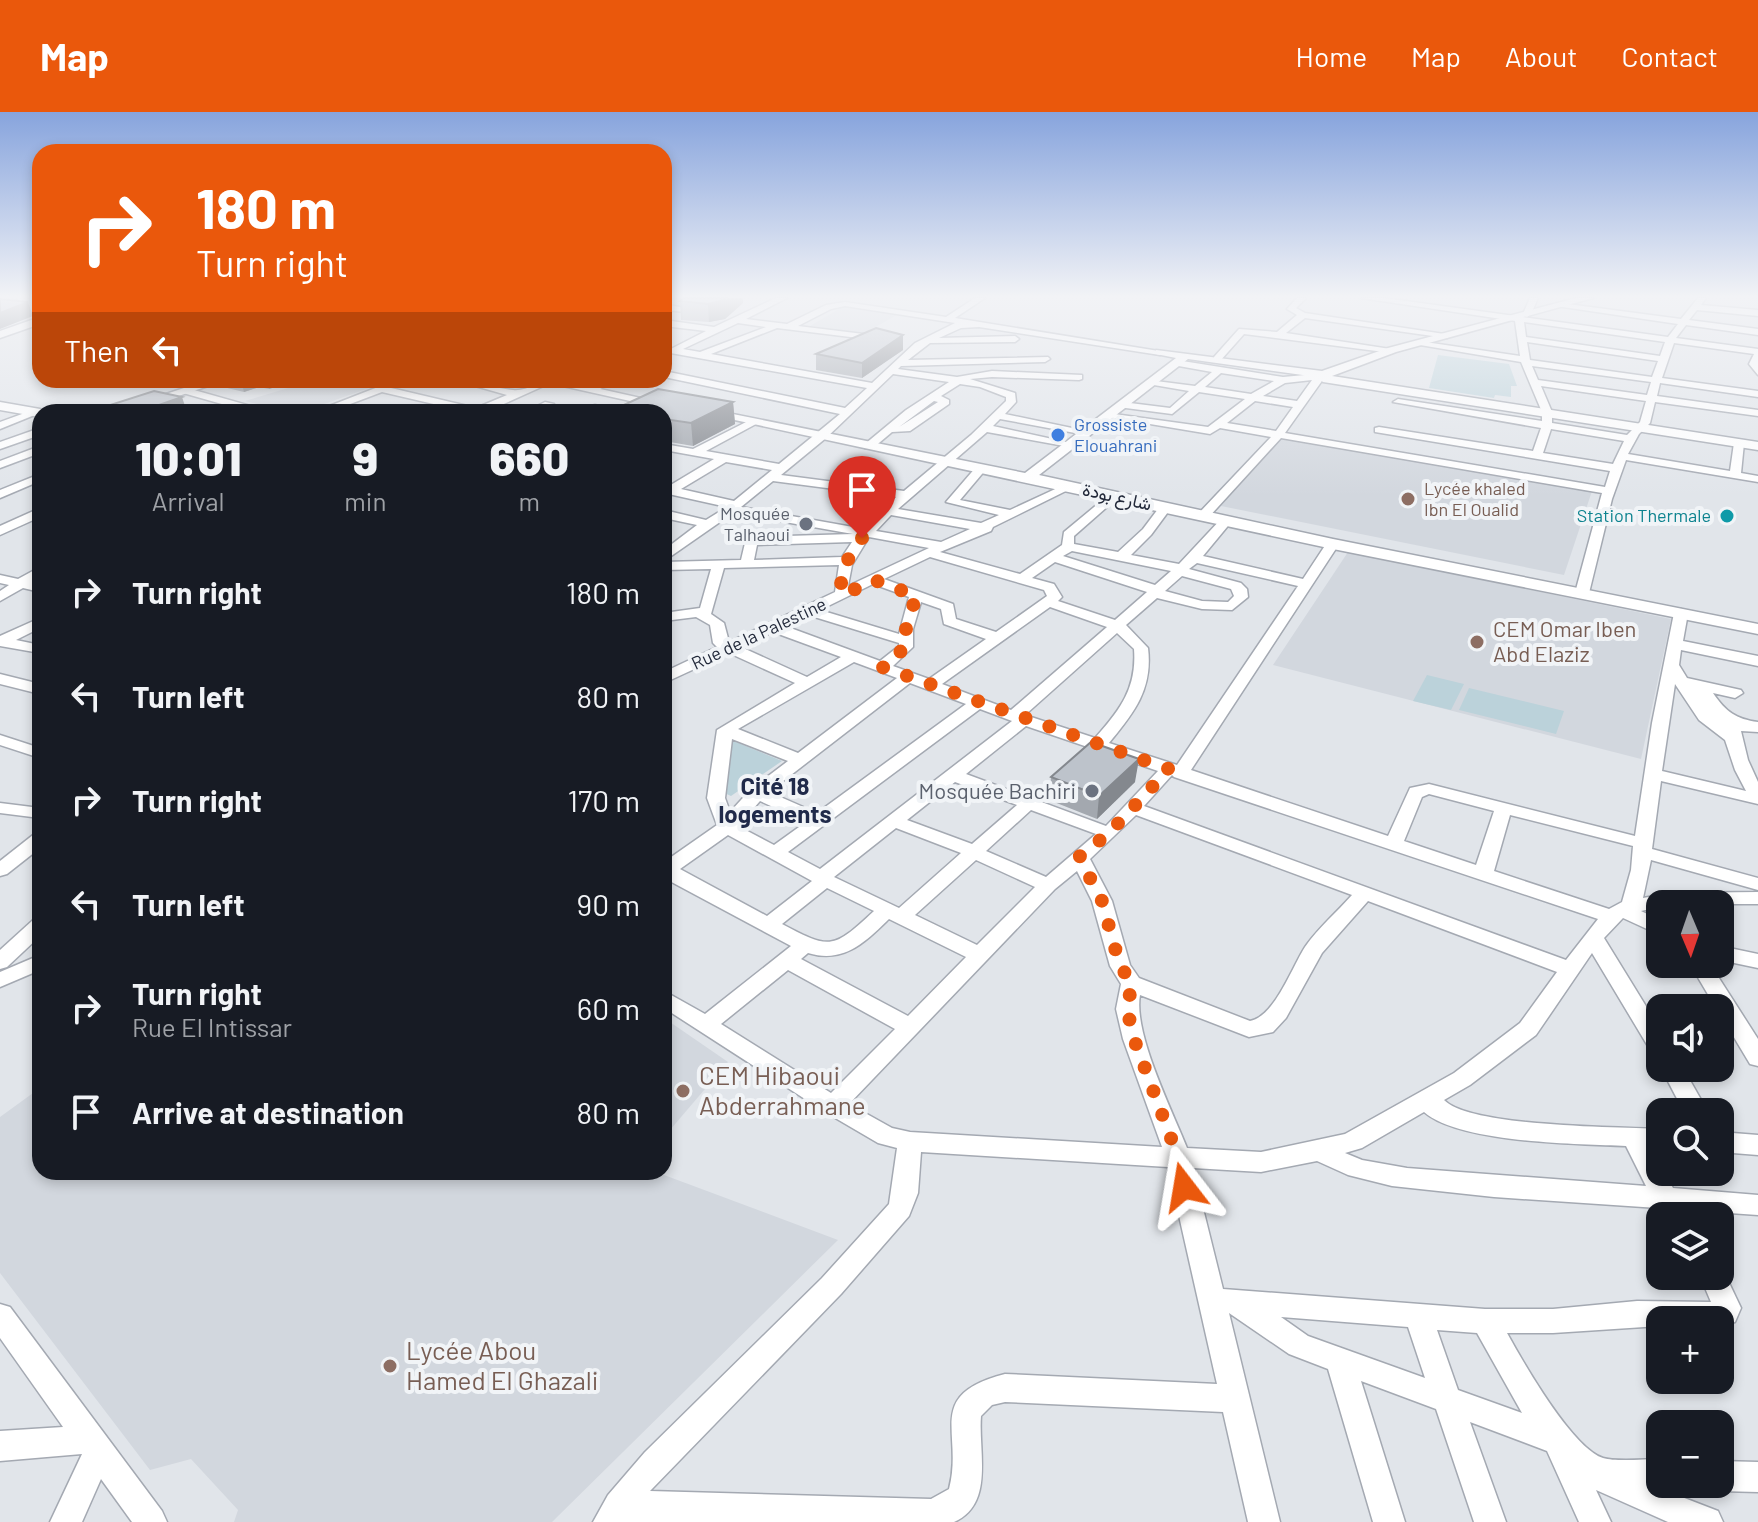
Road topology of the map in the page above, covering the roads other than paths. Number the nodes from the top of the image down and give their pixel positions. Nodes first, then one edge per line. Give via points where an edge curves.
1 (748, 364) edge
2 (900, 364) edge
3 (933, 364) edge
4 (1039, 364) edge
5 (1175, 364) edge
6 (1209, 364) edge
7 (1213, 364) edge
8 (1234, 364) edge
9 (1351, 364) edge
10 (1353, 364) edge
11 (1527, 364) edge
12 (1545, 364) edge
13 (1661, 364) edge
14 (755, 365) junction
15 (1218, 365) junction
16 (1251, 365) junction
17 (809, 366) dead end
18 (897, 367) junction
19 (1341, 367) junction
20 (741, 372) dead end
21 (795, 372) junction
22 (1033, 375) junction
23 (672, 376) edge
24 (1320, 376) junction
25 (1079, 377) dead end
26 (728, 378) dead end
27 (959, 380) junction
28 (1283, 380) junction
29 (1656, 380) junction
30 (1151, 382) junction
31 (1533, 382) junction
32 (714, 385) junction
33 (874, 386) junction
34 (196, 388) edge
35 (492, 388) edge
36 (533, 388) edge
37 (606, 388) edge
38 (381, 389) joint
39 (1200, 389) junction
40 (187, 391) junction
41 (1758, 394) edge
42 (520, 395) junction
43 (692, 395) edge
44 (1011, 395) junction
45 (1254, 397) junction
46 (934, 398) junction
47 (1188, 398) junction
48 (1652, 398) junction
49 (1398, 401) junction
50 (144, 404) edge
51 (233, 404) edge
52 (340, 404) edge
53 (444, 404) edge
54 (497, 404) edge
55 (671, 404) edge
56 (672, 404) edge
57 (1122, 405) junction
58 (1242, 406) junction
59 (0, 407) edge
60 (1298, 410) junction
61 (32, 411) edge
62 (847, 412) junction
63 (1758, 413) edge
64 (32, 414) edge
65 (999, 416) junction
66 (1107, 416) junction
67 (1547, 416) junction
68 (899, 420) junction
69 (752, 422) junction
70 (916, 423) junction
71 (1221, 425) junction
72 (0, 426) edge
73 (985, 428) junction
74 (888, 429) junction
75 (1636, 429) junction
76 (1086, 432) junction
77 (32, 434) edge
78 (1279, 434) junction
79 (822, 436) junction
80 (1739, 443) junction
81 (1070, 444) junction
82 (1758, 444) edge
83 (869, 446) junction
84 (0, 448) edge
85 (672, 449) edge
86 (1365, 449) junction
87 (1538, 450) junction
88 (32, 452) edge
89 (694, 453) junction
90 (24, 455) junction
91 (32, 457) edge
92 (724, 458) junction
93 (947, 462) junction
94 (1618, 462) junction
95 (0, 465) edge
96 (981, 468) junction
97 (776, 472) junction
98 (1735, 475) junction
99 (1027, 478) junction
100 (1758, 479) edge
101 (32, 480) edge
102 (672, 486) edge
103 (1070, 486) junction
104 (672, 490) edge
105 (1610, 491) junction
106 (0, 494) edge
107 (908, 495) junction
108 (1111, 497) junction
109 (734, 507) junction
110 (1165, 508) junction
111 (891, 511) junction
112 (1206, 513) junction
113 (1014, 514) junction
114 (0, 515) edge
115 (32, 516) edge
116 (672, 516) edge
117 (22, 520) junction
118 (1226, 521) junction
119 (32, 522) edge
120 (707, 524) junction
121 (987, 528) junction
122 (0, 531) edge
123 (866, 535) junction
124 (1333, 544) junction
125 (672, 547) edge
126 (1068, 547) junction
127 (938, 551) junction
128 (1123, 555) junction
129 (1053, 557) junction
130 (1194, 558) junction
131 (847, 561) junction
132 (719, 564) junction
133 (747, 564) junction
134 (672, 566) edge
135 (1180, 570) junction
136 (32, 576) edge
137 (0, 579) edge
138 (1022, 579) junction
139 (874, 580) junction
140 (19, 584) junction
141 (1306, 584) junction
142 (32, 586) edge
143 (1584, 589) junction
144 (1156, 592) junction
145 (843, 595) junction
146 (916, 596) junction
147 (0, 597) edge
148 (1048, 602) junction
149 (809, 611) junction
150 (1681, 613) junction
151 (701, 614) junction
152 (672, 616) edge
153 (1758, 620) edge
154 (32, 626) edge
155 (1118, 626) junction
156 (774, 627) junction
157 (1758, 629) edge
158 (998, 638) junction
159 (906, 641) junction
160 (0, 642) edge
161 (1676, 644) junction
162 (32, 648) edge
163 (730, 648) junction
164 (852, 657) junction
165 (1758, 661) edge
166 (1670, 664) junction
167 (882, 667) junction
168 (672, 674) edge
169 (909, 676) junction
170 (0, 679) edge
171 (1682, 682) junction
172 (808, 683) junction
173 (931, 685) junction
174 (1701, 686) junction
175 (32, 687) edge
176 (1735, 693) dead end
177 (978, 703) junction
178 (1019, 718) junction
179 (1758, 727) edge
180 (725, 730) junction
181 (1732, 730) junction
182 (0, 740) edge
183 (1098, 745) junction
184 (32, 750) edge
185 (798, 759) junction
186 (1175, 771) junction
187 (1654, 774) junction
188 (953, 775) junction
189 (757, 793) junction
190 (1758, 799) edge
191 (1028, 804) junction
192 (1504, 807) junction
193 (0, 808) edge
194 (1134, 808) junction
195 (32, 812) edge
196 (819, 821) junction
197 (893, 821) junction
198 (727, 827) junction
199 (1109, 833) junction
200 (1394, 844) junction
201 (32, 845) edge
202 (1642, 848) junction
203 (976, 853) junction
204 (774, 854) junction
205 (1079, 857) junction
206 (672, 865) edge
207 (0, 870) edge
208 (672, 874) edge
209 (1483, 874) junction
210 (823, 879) junction
211 (1758, 884) edge
212 (1048, 885) junction
213 (1364, 894) junction
214 (1758, 898) edge
215 (894, 913) junction
216 (1612, 919) junction
217 (768, 925) junction
218 (1646, 925) edge
219 (32, 932) edge
220 (805, 945) junction
221 (982, 956) junction
222 (1734, 956) edge
223 (786, 960) junction
224 (1758, 961) edge
225 (0, 962) edge
226 (32, 966) edge
227 (1571, 969) junction
228 (1709, 978) edge
229 (0, 980) edge
230 (1132, 983) junction
231 (672, 1003) edge
232 (1646, 1010) edge
233 (705, 1025) junction
234 (912, 1028) junction
235 (1758, 1058) edge
236 (1432, 1095) junction
237 (833, 1106) junction
238 (1633, 1137) junction
239 (1646, 1137) edge
240 (910, 1142) junction
241 (1734, 1143) edge
242 (1758, 1145) edge
243 (1320, 1151) junction
244 (1178, 1157) junction
245 (1667, 1202) edge
246 (1646, 1204) edge
247 (1758, 1205) edge
248 (1734, 1206) edge
249 (1721, 1290) edge
250 (1223, 1300) junction
251 (0, 1316) edge
252 (1418, 1316) junction
253 (1485, 1321) junction
254 (1340, 1360) junction
255 (1237, 1399) junction
256 (1449, 1400) junction
257 (1557, 1440) junction
258 (94, 1445) junction
259 (0, 1446) edge
260 (1596, 1473) junction
261 (1646, 1474) edge
262 (1734, 1476) edge
263 (1758, 1477) edge
264 (614, 1514) edge
265 (66, 1522) edge
266 (151, 1522) edge
267 (1264, 1522) edge
268 (1389, 1522) edge
269 (1490, 1522) edge
270 (1595, 1522) edge
271 (1707, 1522) edge

1 - 14 street
2 - 18 street
3 - 18 street
4 - 22 street
5 - 30 street
6 - 15 street
7 - 15 street
8 - 16 street
9 - 19 street
10 - 19 street
11 - 31 street
12 - 29 street
13 - 29 street
14 - 20 street
14 - 21 street
15 - 16 street
15 - 28 street
15 - 39 street
16 - 24 street
17 - 21 street
18 - 27 street
18 - 33 street
19 - 24 street
21 - 33 street
22 - 25 street
22 - 27 street via 983,374
22 - 44 street
23 - 32 street
24 - 28 street
24 - 49 street
24 - 60 street
24 - 67 street
26 - 32 street
27 - 44 street
27 - 46 street
28 - 45 street
29 - 41 street
29 - 48 street
30 - 39 street
30 - 57 street
31 - 48 street
31 - 67 street
32 - 43 street
32 - 62 street
33 - 62 street
34 - 40 street
35 - 42 street
36 - 42 street
37 - 55 street
38 - 52 street
38 - 53 street
39 - 45 street
39 - 47 street
40 - 50 street
40 - 51 street
42 - 54 street
44 - 65 street
45 - 58 street
45 - 60 street
46 - 68 street
46 - 70 street via 945,402
47 - 57 street via 1169,412
47 - 58 street
48 - 63 street
48 - 75 street
49 - 67 street
49 - 67 street via 1451,415
56 - 69 street
57 - 66 street
58 - 60 street
58 - 71 street
59 - 61 street
60 - 78 street
62 - 79 street
64 - 72 street
65 - 73 street
65 - 76 street
66 - 71 street via 1195,431
66 - 76 street
67 - 75 street
67 - 87 street
68 - 70 street
68 - 74 street
69 - 79 street
69 - 89 street
70 - 74 street
71 - 78 street
73 - 81 street
73 - 93 street
74 - 83 street
75 - 80 street
75 - 82 street
75 - 94 street
76 - 81 street
77 - 84 street
78 - 86 street
78 - 112 street
79 - 83 street
79 - 97 street
80 - 82 street
80 - 98 street
81 - 99 street
83 - 93 street
84 - 90 street
85 - 89 street
86 - 87 street via 1379,430
86 - 105 street
87 - 94 street
88 - 90 street
89 - 92 street
90 - 91 street
90 - 95 street
92 - 97 street
92 - 102 street
93 - 96 street
93 - 107 street
94 - 98 street
94 - 105 street
96 - 99 street
96 - 113 street via 952,502
97 - 107 street
97 - 109 street
98 - 100 street
99 - 103 street
101 - 106 street
103 - 108 street, شارع بودة
103 - 112 street, شارع بودة
103 - 113 street, Rue de la Palestine
104 - 109 street
105 - 143 street
107 - 111 street
108 - 110 street, شارع بودة
108 - 126 street via 1068,535
109 - 120 street
109 - 123 street
110 - 112 street, شارع بودة
110 - 128 street
111 - 121 street
111 - 123 street
112 - 118 street, شارع بودة
112 - 143 street, شارع بودة
113 - 121 street, Rue de la Palestine
114 - 117 street
115 - 117 street
116 - 120 street
117 - 119 street
117 - 122 street
118 - 124 street, شارع بودة
118 - 130 street
120 - 125 street
121 - 127 street, Rue de la Palestine
123 - 127 street
123 - 131 street
123 - 133 street via 755,541
124 - 141 street
124 - 143 street, شارع بودة
126 - 128 street
126 - 129 street
127 - 138 street
127 - 139 street, Rue de la Palestine
128 - 135 street
129 - 138 street
129 - 144 street
130 - 135 street
130 - 141 street
131 - 133 street
131 - 145 street via 840,584
132 - 133 street
132 - 134 street
132 - 151 street
135 - 144 street
135 - 144 street via 1236,586 1241,597 1226,607
136 - 140 street
137 - 140 street
138 - 148 street via 1053,590 1055,597
139 - 145 street, Rue de la Palestine
139 - 146 street
140 - 142 street
140 - 147 street
141 - 186 street
143 - 150 street, شارع بودة
143 - 153 street, شارع بودة
144 - 155 street
145 - 149 street, Rue de la Palestine
146 - 158 street via 948,607 949,621
146 - 159 street
148 - 155 street
148 - 158 street
149 - 156 street, Rue de la Palestine
149 - 159 street
150 - 157 street, شارع بودة
150 - 161 street
151 - 152 street
151 - 163 street via 717,623 719,641
154 - 160 street
155 - 178 street
155 - 183 street via 1141,648 1143,679 1132,705
156 - 163 street, Rue de la Palestine
156 - 164 street
158 - 173 street
159 - 167 street via 903,651
160 - 162 street
161 - 165 street
161 - 166 street
163 - 168 street, Rue de la Palestine
163 - 172 street
164 - 167 street
164 - 172 street
166 - 171 street
166 - 187 street
167 - 169 street
169 - 173 street
169 - 185 street
170 - 175 street
171 - 174 street
171 - 181 street via 1705,717
172 - 180 street
173 - 177 street
174 - 176 street
174 - 181 street
177 - 178 street
177 - 196 street
178 - 183 street
178 - 188 street
179 - 181 street
180 - 185 street
180 - 198 street via 716,798
181 - 190 street via 1748,784
182 - 184 street
183 - 186 street
185 - 189 street
186 - 194 street
186 - 200 street
187 - 190 street
187 - 202 street
188 - 191 street
188 - 197 street
189 - 196 street
189 - 198 street
191 - 199 street
191 - 203 street
192 - 200 street via 1422,789 1413,797
192 - 202 street
192 - 209 street
193 - 195 street
194 - 199 street
194 - 213 street
196 - 204 street
197 - 203 street
197 - 210 street
198 - 204 street
198 - 206 street
199 - 205 street
200 - 209 street
201 - 207 street
202 - 211 street
202 - 216 street via 1641,870
203 - 212 street
203 - 215 street
204 - 210 street
205 - 212 street
205 - 230 street via 1102,901 1120,966
208 - 217 street
209 - 216 street
210 - 215 street
210 - 217 street
212 - 221 street
213 - 227 street
213 - 230 street via 1314,949 1278,1013 1259,1028 1235,1025
214 - 216 street via 1707,896
215 - 220 street via 843,949
215 - 221 street
216 - 218 street
216 - 227 street
216 - 232 street
217 - 220 street
219 - 225 street
220 - 223 street
221 - 234 street
222 - 224 street
223 - 233 street
223 - 234 street
226 - 229 street
227 - 236 street via 1528,1029
228 - 235 street
230 - 244 street via 1127,1009 1134,1039
231 - 233 street
233 - 237 street
234 - 237 street
236 - 238 street via 1434,1108 1493,1125
236 - 243 street via 1371,1133
237 - 240 street via 874,1131
238 - 239 street
238 - 245 street
240 - 244 street
240 - 264 street via 900,1209 680,1437
241 - 242 street
243 - 244 street via 1261,1162
243 - 246 street via 1374,1173
244 - 250 street
247 - 248 street
249 - 253 street via 1725,1313
250 - 252 street
250 - 254 street via 1299,1345
250 - 255 street
251 - 258 street
252 - 253 street
252 - 256 street
253 - 257 street
254 - 256 street
254 - 268 street
255 - 264 street via 987,1390 972,1402 966,1416 962,1495 952,1507 931,1515
255 - 267 street
256 - 257 street
256 - 269 street
257 - 260 street
257 - 270 street
258 - 259 street
258 - 265 street
258 - 266 street
260 - 261 street
260 - 271 street
262 - 263 street

